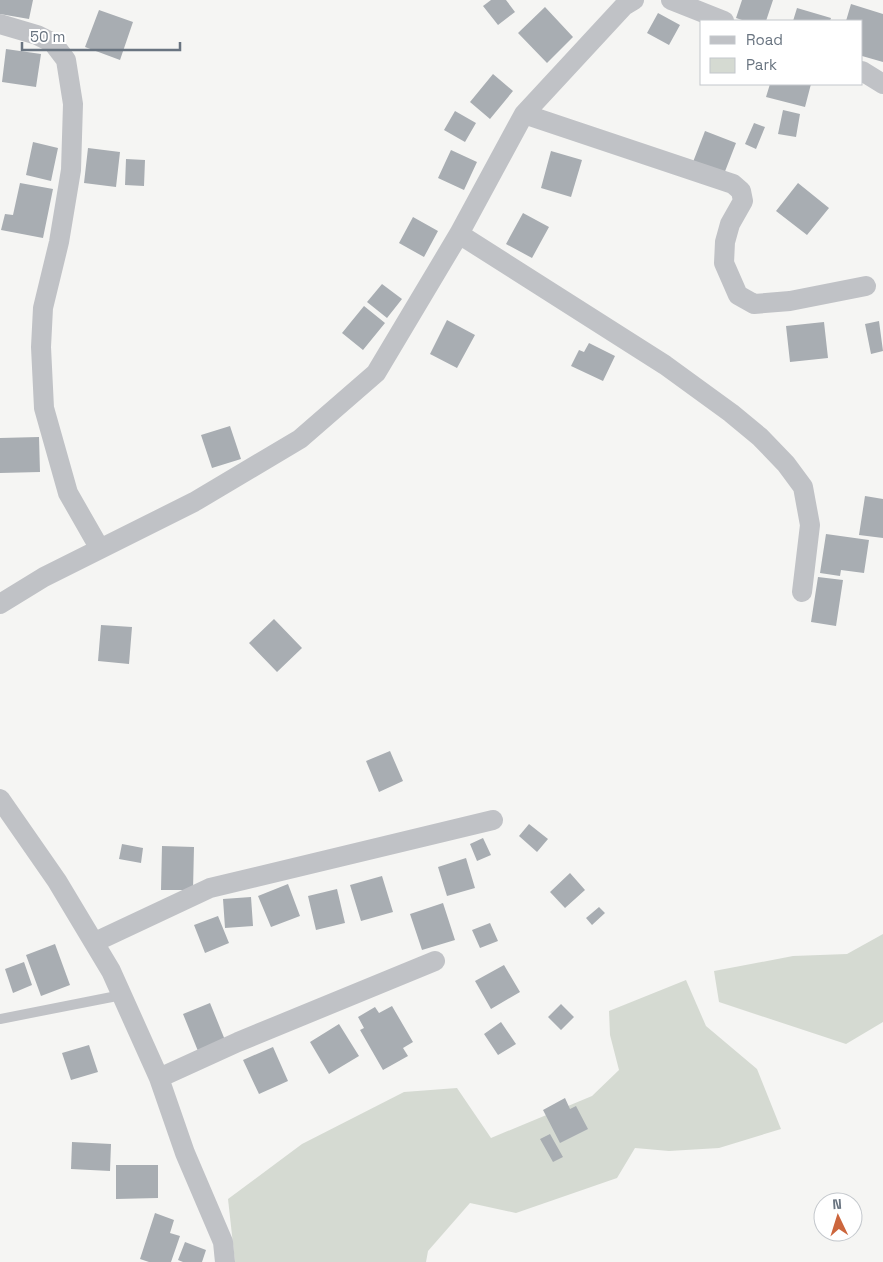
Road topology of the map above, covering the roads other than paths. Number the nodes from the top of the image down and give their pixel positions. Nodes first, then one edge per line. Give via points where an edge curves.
1 (634, 0) edge
2 (671, 0) edge
3 (721, 20) edge
4 (0, 24) edge
5 (863, 72) edge
6 (883, 84) edge
7 (524, 114) junction
8 (459, 234) junction
9 (866, 286) dead end
10 (100, 549) junction
11 (802, 592) dead end
12 (0, 604) edge
13 (0, 799) edge
14 (493, 820) dead end
15 (95, 942) junction
16 (435, 961) dead end
17 (122, 995) junction
18 (0, 1019) edge
19 (159, 1078) junction
20 (225, 1262) edge

1 - 7 street via 624,6
2 - 3 street
4 - 10 street via 53,43 66,60 73,104 71,170 59,242 43,308 44,408 68,493
5 - 6 street
7 - 8 street
7 - 9 street via 733,184 743,201 730,224 724,263 738,295 754,304 790,301
8 - 10 street via 376,373 300,438 194,502
8 - 11 street via 665,365 731,413 786,464 803,487 810,525
10 - 12 street
13 - 15 street
14 - 15 street via 210,888
15 - 17 street
16 - 19 street
17 - 18 lane
17 - 19 street
19 - 20 street via 185,1153 222,1242

